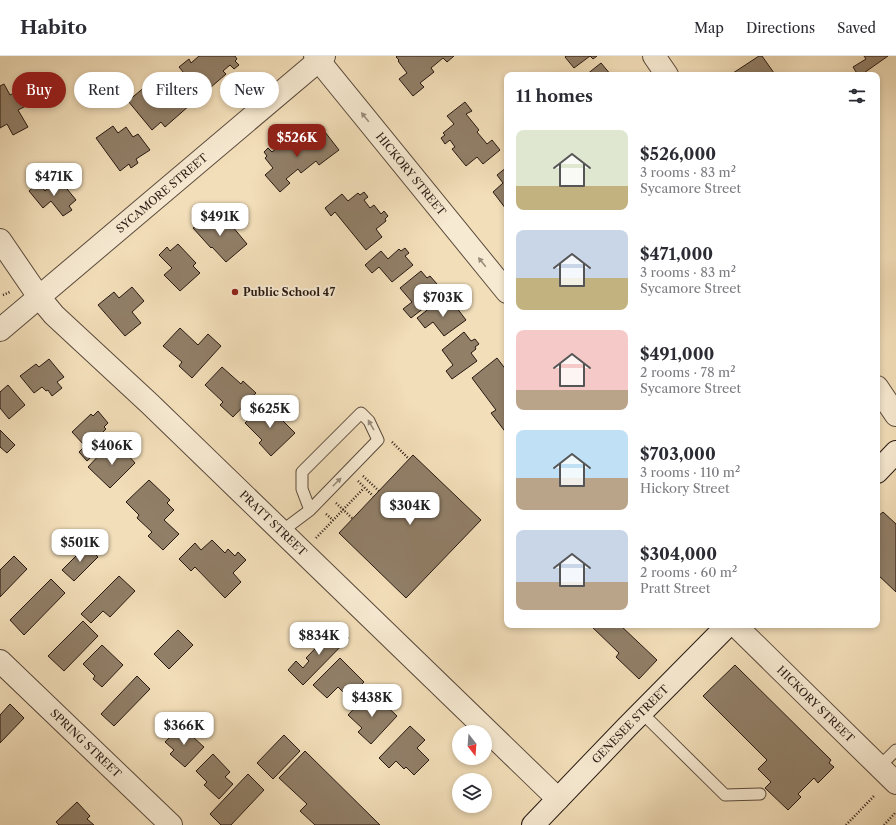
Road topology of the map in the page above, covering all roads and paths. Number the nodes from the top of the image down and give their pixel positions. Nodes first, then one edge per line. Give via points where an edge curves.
1 (654, 56) edge
2 (319, 57) edge
3 (665, 72) edge
4 (0, 240) edge
5 (504, 288) edge
6 (39, 297) junction
7 (0, 330) edge
8 (880, 391) edge
9 (896, 415) edge
10 (400, 449) dead end
11 (896, 452) edge
12 (408, 458) dead end
13 (880, 469) edge
14 (368, 481) dead end
15 (379, 490) dead end
16 (373, 496) dead end
17 (342, 509) junction
18 (310, 510) junction
19 (352, 518) dead end
20 (282, 531) junction
21 (313, 541) dead end
22 (725, 628) edge
23 (738, 628) edge
24 (0, 661) edge
25 (641, 712) junction
26 (896, 750) edge
27 (879, 767) junction
28 (896, 783) edge
29 (760, 794) dead end
30 (875, 795) dead end
31 (558, 799) junction
32 (895, 813) edge
33 (172, 825) edge
34 (533, 825) edge
35 (846, 825) edge
36 (884, 825) edge

1 - 3 street
5 -> 2 street, HICKORY STREET
2 - 6 street, SYCAMORE STREET
4 - 6 street, PRATT STREET
6 - 7 street, SYCAMORE STREET
6 - 20 street, PRATT STREET via 54,315
8 - 9 street
10 - 12 path
11 - 13 street
14 - 15 path
16 - 17 path via 364,487
17 - 19 path
17 - 21 path
18 -> 18 lane via 378,440 370,421 361,412 302,472 302,489
18 - 20 lane
20 - 31 street, PRATT STREET
22 - 25 street, GENESEE STREET
23 - 27 street, HICKORY STREET
24 - 33 street, SPRING STREET
25 - 29 lane via 725,795
25 - 31 street, GENESEE STREET
26 - 27 lane
27 - 28 street, HICKORY STREET
30 - 35 path
31 - 34 street, GENESEE STREET
32 - 36 path

